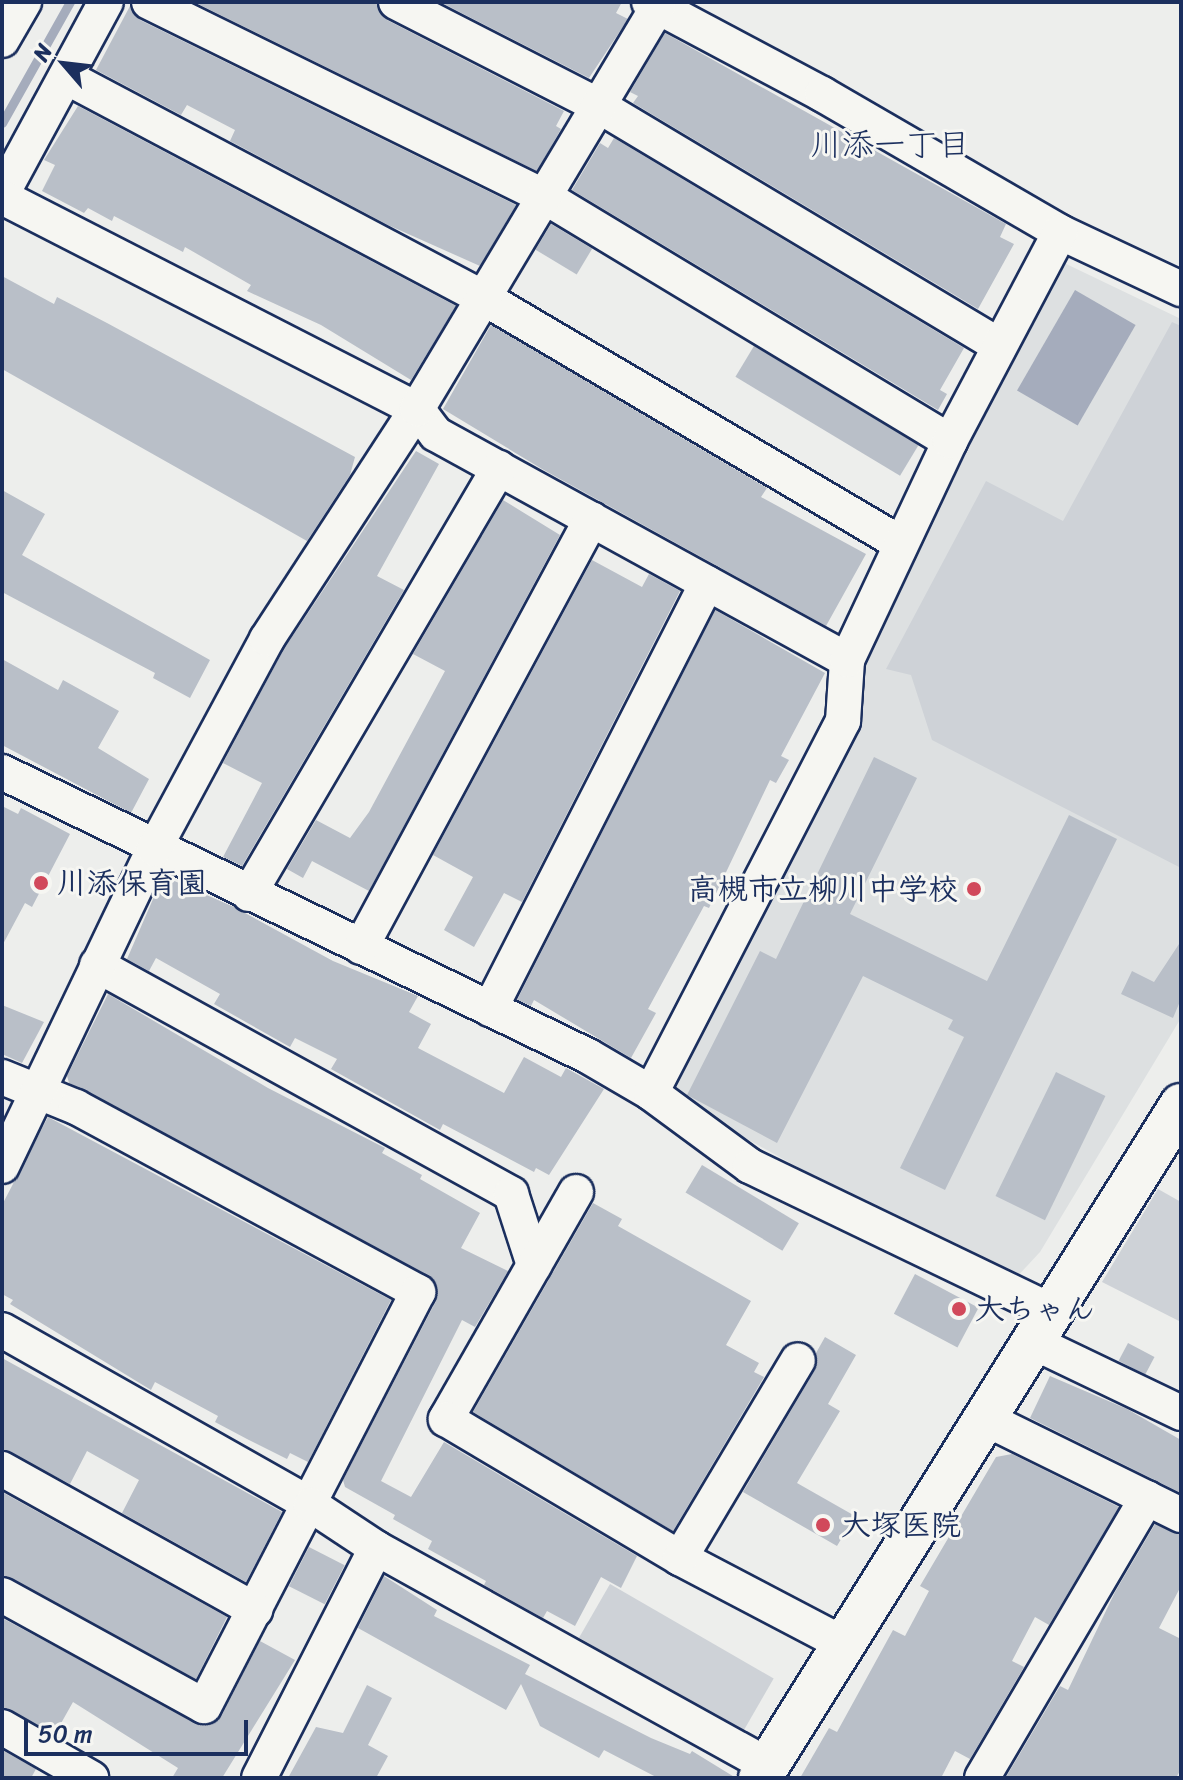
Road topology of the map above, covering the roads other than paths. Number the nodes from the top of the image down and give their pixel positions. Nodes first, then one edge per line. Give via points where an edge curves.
1 (24, 2) edge
2 (106, 2) edge
3 (149, 2) edge
4 (396, 2) edge
5 (653, 4) edge
6 (2, 40) edge
7 (66, 77) junction
8 (599, 106) junction
9 (2, 196) edge
10 (545, 197) junction
11 (1060, 232) junction
12 (1181, 289) edge
13 (484, 298) junction
14 (1000, 346) junction
15 (417, 409) junction
16 (950, 441) junction
17 (499, 468) junction
18 (591, 519) junction
19 (901, 544) junction
20 (707, 583) junction
21 (847, 660) junction
22 (2, 772) edge
23 (154, 849) junction
24 (249, 894) junction
25 (361, 947) junction
26 (97, 965) junction
27 (490, 1009) junction
28 (2, 1077) edge
29 (42, 1092) junction
30 (651, 1093) junction
31 (1181, 1105) edge
32 (2, 1166) edge
33 (576, 1192) dead end
34 (534, 1265) junction
35 (1044, 1327) junction
36 (2, 1330) edge
37 (798, 1360) dead end
38 (1181, 1413) edge
39 (988, 1420) junction
40 (2, 1469) edge
41 (1147, 1498) junction
42 (311, 1505) junction
43 (1181, 1515) edge
44 (376, 1548) junction
45 (680, 1558) junction
46 (2, 1595) edge
47 (255, 1610) junction
48 (844, 1644) junction
49 (2, 1727) edge
50 (763, 1772) edge
51 (91, 1778) edge
52 (259, 1778) edge
53 (982, 1778) edge

1 - 6 street
2 - 7 street
3 - 10 street
4 - 8 street
5 - 8 street
5 - 11 street via 822,94
7 - 9 street
7 - 13 street
8 - 10 street
8 - 14 street
9 - 15 street
10 - 13 street
10 - 16 street
11 - 12 street
11 - 14 street
13 - 15 street
13 - 19 street
14 - 16 street
15 - 17 street via 436,434
15 - 23 street via 267,639
16 - 19 street
17 - 18 street
17 - 24 street
18 - 20 street
18 - 25 street
19 - 21 street
20 - 21 street
20 - 27 street
21 - 30 street via 843,721
22 - 23 street
23 - 24 street
23 - 26 street
24 - 25 street
25 - 27 street
26 - 29 street
26 - 34 street via 511,1194
27 - 30 street
28 - 29 street
29 - 32 street
29 - 42 street via 418,1292
30 - 35 street via 750,1166
31 - 35 street
33 - 34 street
34 - 45 street via 446,1419
35 - 38 street
35 - 39 street
36 - 42 street
37 - 45 street
39 - 41 street
39 - 48 street
40 - 47 street
41 - 43 street
41 - 53 street
42 - 44 street
42 - 47 street
44 - 50 street
44 - 52 street
45 - 48 street
46 - 47 street via 204,1706
48 - 50 street
49 - 51 street

